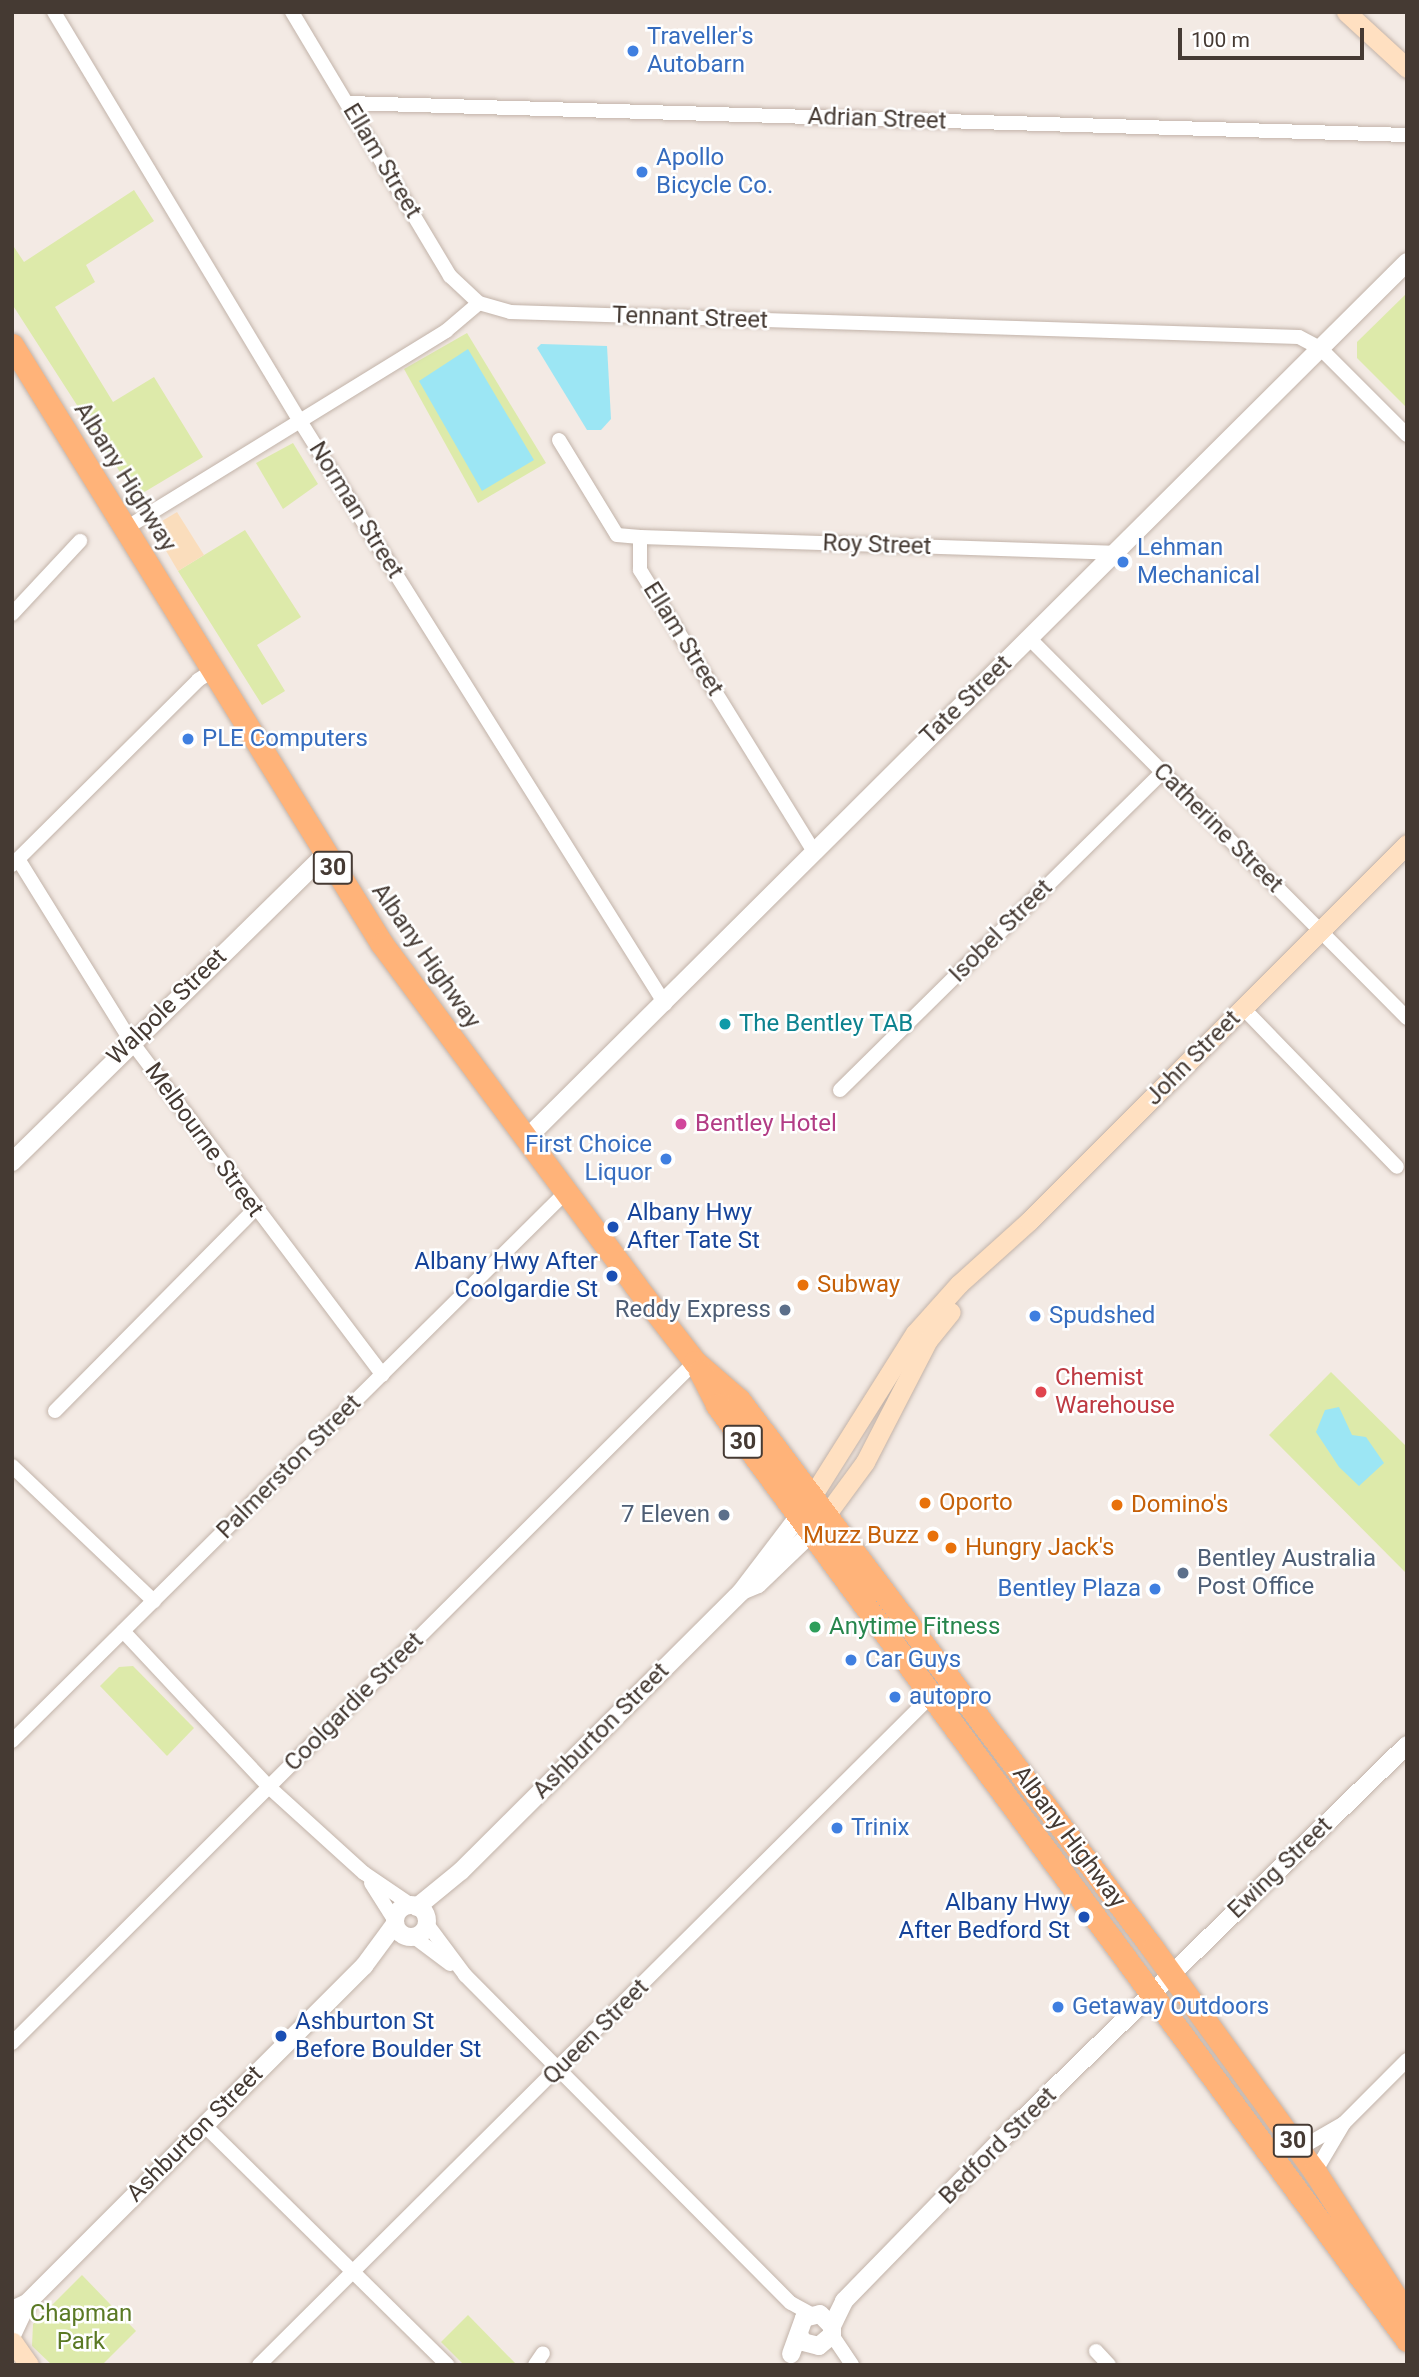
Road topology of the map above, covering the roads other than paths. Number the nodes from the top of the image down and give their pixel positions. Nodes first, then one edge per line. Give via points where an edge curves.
1 (54, 12) edge
2 (292, 12) edge
3 (1346, 12) edge
4 (1407, 68) edge
5 (348, 103) junction
6 (1407, 135) edge
7 (1407, 262) edge
8 (479, 303) junction
9 (1320, 348) junction
10 (14, 352) edge
11 (300, 421) junction
12 (1407, 435) edge
13 (559, 440) dead end
14 (127, 528) junction
15 (640, 537) junction
16 (80, 541) dead end
17 (1114, 553) junction
18 (12, 614) edge
19 (1029, 638) junction
20 (214, 670) junction
21 (1162, 772) junction
22 (1407, 844) edge
23 (813, 850) junction
24 (325, 854) junction
25 (15, 862) edge
26 (1320, 931) junction
27 (665, 1004) junction
28 (1242, 1008) junction
29 (1407, 1018) edge
30 (131, 1041) junction
31 (840, 1090) dead end
32 (526, 1139) junction
33 (12, 1162) edge
34 (1397, 1167) dead end
35 (565, 1192) junction
36 (255, 1209) junction
37 (695, 1362) junction
38 (383, 1375) junction
39 (55, 1411) dead end
40 (12, 1466) edge
41 (812, 1516) junction
42 (154, 1601) junction
43 (124, 1631) junction
44 (930, 1697) junction
45 (12, 1741) edge
46 (1407, 1745) edge
47 (268, 1787) junction
48 (364, 1873) junction
49 (421, 1914) junction
50 (395, 1922) junction
51 (413, 1937) junction
52 (364, 1966) junction
53 (1171, 1974) junction
54 (465, 1975) junction
55 (1153, 1992) junction
56 (12, 2043) edge
57 (1407, 2060) edge
58 (560, 2068) junction
59 (1344, 2123) junction
60 (204, 2125) junction
61 (1299, 2149) junction
62 (1315, 2172) junction
63 (354, 2273) junction
64 (20, 2306) edge
65 (1407, 2315) edge
66 (815, 2330) junction
67 (13, 2337) edge
68 (1407, 2340) edge
69 (1096, 2351) dead end
70 (785, 2359) edge
71 (847, 2360) edge
72 (12, 2361) edge
73 (19, 2365) edge
74 (29, 2365) edge
75 (259, 2365) edge
76 (447, 2365) edge
77 (1109, 2365) edge

1 - 11 street, Norman Street
2 - 5 street, Ellam Street
3 - 4 main road
5 - 6 street, Adrian Street
5 - 8 street, Ellam Street via 450,276
7 - 9 street, Tate Street
8 - 9 street, Tennant Street via 510,312 1298,337
8 - 11 street via 446,331
9 - 12 street
9 - 17 street, Tate Street
10 - 14 highway, Albany Highway / 30
11 - 14 street
11 - 27 street, Norman Street
13 - 15 street via 617,535
14 - 20 highway, Albany Highway / 30
15 - 17 street, Roy Street
15 - 23 street, Ellam Street via 640,570
16 - 18 street
17 - 19 street, Tate Street
19 - 21 street, Catherine Street
19 - 23 street, Tate Street
20 - 24 highway, Albany Highway / 30
20 - 25 street via 198,680
21 - 26 street, Catherine Street
21 - 31 street, Isobel Street
22 - 26 main road, John Street
23 - 27 street, Tate Street
24 - 30 street, Walpole Street
24 - 32 highway, Albany Highway / 30 via 382,944
25 - 30 street, Melbourne Street
26 - 28 main road, John Street
26 - 29 street, Catherine Street
27 - 32 street, Tate Street
28 - 34 street
28 - 41 main road, John Street via 978,1271 971,1290 928,1340 865,1462
30 - 33 street, Walpole Street
30 - 36 street, Melbourne Street
32 - 35 highway, Albany Highway / 30
35 - 37 highway, Albany Highway / 30
35 - 38 street, Palmerston Street
36 - 38 street, Melbourne Street
36 - 39 street
37 - 41 highway, Albany Highway / 30 via 739,1400
37 - 47 street, Coolgardie Street
38 - 42 street, Palmerston Street
40 - 42 street
41 - 44 highway, Albany Highway / 30
41 - 49 street, Ashburton Street via 758,1584 741,1592
41 - 53 highway, Albany Highway / 30
42 - 43 street, Palmerston Street
43 - 45 street, Palmerston Street
43 - 47 street
44 - 55 highway, Albany Highway / 30
44 - 58 street, Queen Street
46 - 53 street, Ewing Street
47 - 48 street
47 - 56 street, Coolgardie Street
48 - 49 street
48 - 50 street
49 - 50 street, Ashburton Street via 400,1910
49 - 51 street, Ashburton Street
49 - 54 street
50 - 51 street via 399,1932
50 - 52 street, Ashburton Street
51 - 52 street, Ashburton Street
51 - 54 street
52 - 60 street, Ashburton Street
53 - 55 street, Ewing Street
53 - 61 highway, Albany Highway / 30
54 - 58 street
55 - 66 street, Bedford Street
55 - 68 highway, Albany Highway / 30
57 - 59 street
58 - 63 street, Queen Street
58 - 66 street
59 - 61 street
59 - 62 street
60 - 63 street
60 - 64 street, Ashburton Street
61 - 62 highway, Albany Highway / 30
62 - 65 highway, Albany Highway / 30
63 - 75 street, Queen Street
63 - 76 street
64 - 67 street, Ashburton Street
66 - 70 street
66 - 71 street
67 - 74 main road
69 - 77 street
72 - 73 main road

